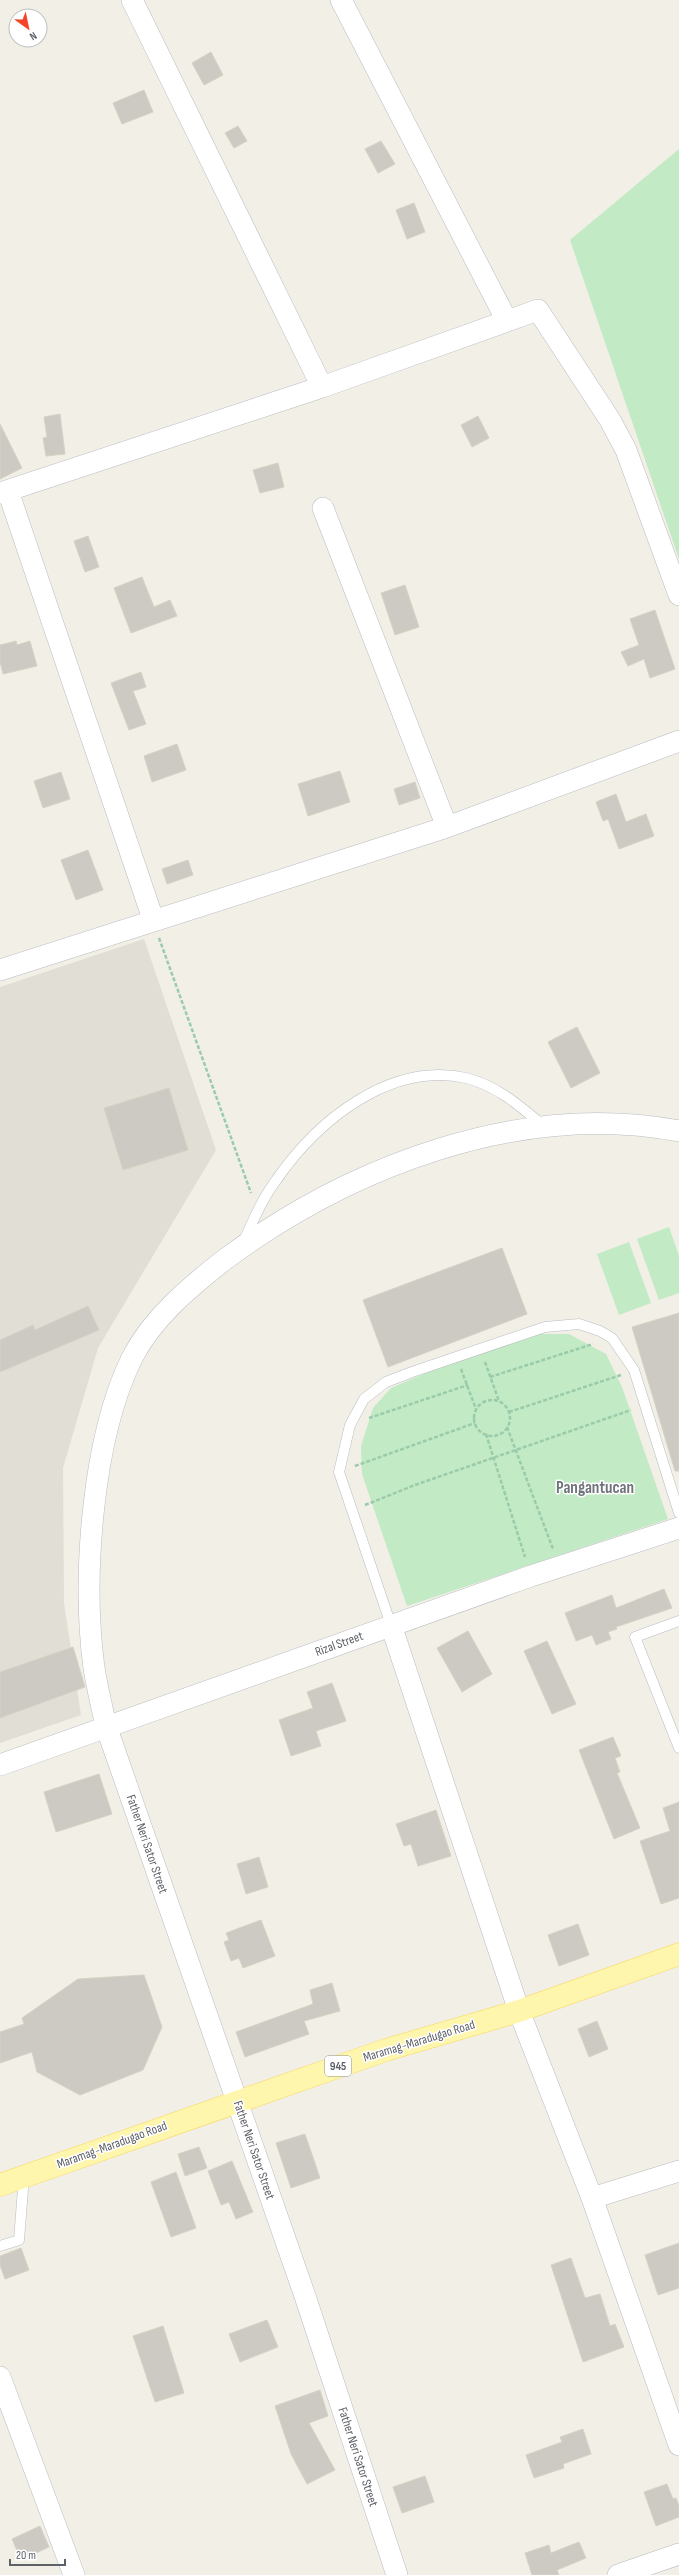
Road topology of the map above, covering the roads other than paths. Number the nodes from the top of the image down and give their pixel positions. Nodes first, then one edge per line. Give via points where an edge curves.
1 (132, 0) edge
2 (341, 0) edge
3 (507, 321) junction
4 (322, 387) junction
5 (4, 492) edge
6 (323, 508) dead end
7 (679, 595) edge
8 (679, 742) edge
9 (448, 827) junction
10 (153, 919) junction
11 (0, 970) edge
12 (545, 1127) junction
13 (679, 1131) edge
14 (241, 1248) junction
15 (679, 1513) edge
16 (679, 1528) edge
17 (679, 1621) edge
18 (391, 1625) junction
19 (106, 1726) junction
20 (679, 1748) edge
21 (0, 1765) edge
22 (679, 1954) edge
23 (519, 2011) junction
24 (237, 2101) junction
25 (679, 2171) edge
26 (24, 2176) junction
27 (0, 2184) edge
28 (592, 2198) junction
29 (0, 2246) edge
30 (0, 2377) edge
31 (679, 2445) edge
32 (679, 2554) edge
33 (74, 2575) edge
34 (397, 2575) edge
35 (618, 2575) edge

1 - 4 street
2 - 3 street
3 - 4 street
3 - 7 street via 538,310 610,420 640,485
4 - 5 street
5 - 10 street
6 - 9 street
8 - 9 street
9 - 10 street
10 - 11 street
12 - 13 street, Father Neri Sator Street via 602,1123 653,1126
12 - 14 street, Father Neri Sator Street via 483,1138 381,1170 333,1192
12 - 14 lane via 504,1093 466,1078 432,1074 397,1080 350,1105 305,1144 277,1178 257,1211
14 - 19 street, Father Neri Sator Street via 198,1280 159,1318 133,1357 113,1408 97,1474 90,1616 94,1668
15 - 18 lane via 634,1370 612,1338 579,1324 545,1327 386,1382 364,1399 350,1425 339,1472
16 - 18 street, Rizal Street
17 - 20 lane via 635,1637
18 - 19 street, Rizal Street
18 - 23 street
19 - 21 street, Rizal Street
19 - 24 street, Father Neri Sator Street
22 - 23 main road, Maramag-Maradugao Road / 945
23 - 24 main road, Maramag-Maradugao Road / 945 via 386,2050
23 - 28 street
24 - 26 main road, Maramag-Maradugao Road / 945
24 - 34 street, Father Neri Sator Street via 305,2296
25 - 28 street
26 - 27 main road, Maramag-Maradugao Road / 945
26 - 29 lane via 19,2240
28 - 31 street
30 - 33 street
32 - 35 street

